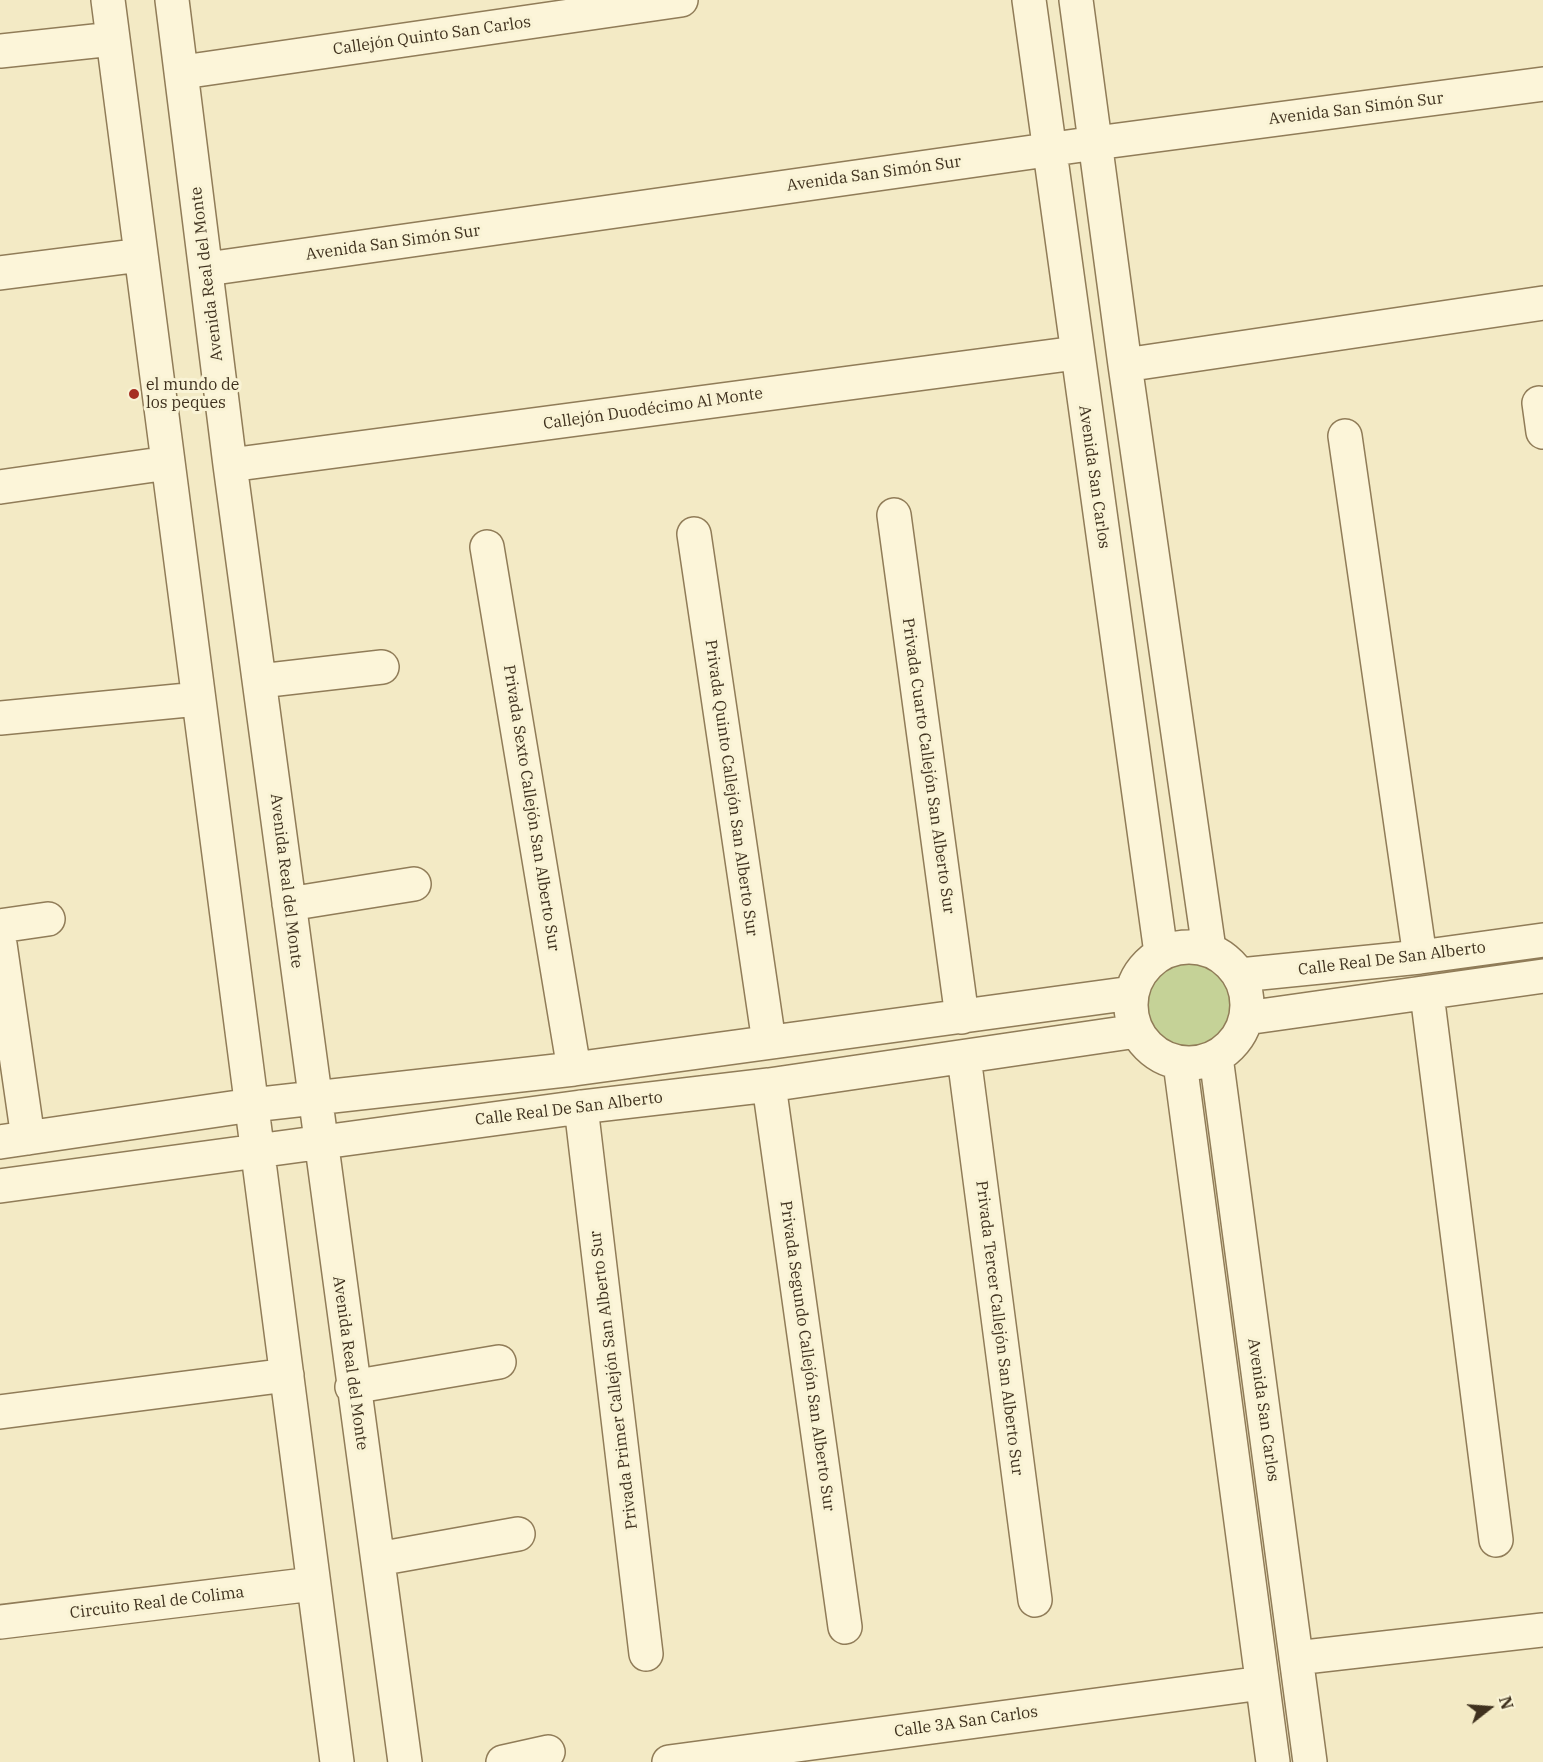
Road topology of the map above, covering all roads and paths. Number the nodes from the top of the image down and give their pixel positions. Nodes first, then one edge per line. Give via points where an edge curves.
1 (108, 0) edge
2 (172, 0) edge
3 (681, 0) edge
4 (1029, 0) edge
5 (1076, 0) edge
6 (113, 39) junction
7 (0, 51) edge
8 (183, 72) junction
9 (1543, 84) edge
10 (1096, 143) junction
11 (1049, 149) junction
12 (141, 255) junction
13 (207, 269) junction
14 (0, 273) edge
15 (1543, 303) edge
16 (1076, 353) junction
17 (1125, 365) junction
18 (1345, 435) dead end
19 (168, 463) junction
20 (230, 465) junction
21 (0, 487) edge
22 (894, 515) dead end
23 (694, 534) dead end
24 (487, 547) dead end
25 (382, 668) dead end
26 (260, 681) junction
27 (198, 699) junction
28 (0, 718) edge
29 (414, 884) dead end
30 (289, 904) junction
31 (48, 919) dead end
32 (0, 926) edge
33 (1543, 940) edge
34 (0, 944) edge
35 (1209, 950) junction
36 (1161, 953) junction
37 (1420, 957) junction
38 (1240, 975) junction
39 (1543, 976) edge
40 (1132, 993) junction
41 (1427, 994) junction
42 (962, 1017) junction
43 (1246, 1018) junction
44 (1137, 1031) junction
45 (769, 1042) junction
46 (964, 1057) junction
47 (1216, 1057) junction
48 (1180, 1063) junction
49 (574, 1069) junction
50 (769, 1084) junction
51 (315, 1099) junction
52 (252, 1105) junction
53 (581, 1107) junction
54 (14, 1140) edge
55 (320, 1142) junction
56 (258, 1151) junction
57 (0, 1186) edge
58 (499, 1362) dead end
59 (287, 1375) junction
60 (352, 1387) junction
61 (0, 1412) edge
62 (518, 1534) dead end
63 (1496, 1540) dead end
64 (378, 1559) junction
65 (313, 1584) junction
66 (1035, 1600) dead end
67 (0, 1622) edge
68 (845, 1627) dead end
69 (1543, 1630) edge
70 (646, 1654) dead end
71 (1296, 1658) junction
72 (1262, 1683) junction
73 (548, 1752) dead end
74 (337, 1762) edge
75 (405, 1762) edge
76 (503, 1762) edge
77 (669, 1762) edge
78 (1273, 1762) edge
79 (1310, 1762) edge

1 - 6 street
2 - 8 street, Avenida Real del Monte
3 - 8 street, Callejón Quinto San Carlos
4 - 11 street, Avenida San Carlos
5 - 10 street
6 - 7 street
6 - 12 street
8 - 13 street, Avenida Real del Monte
9 - 10 street, Avenida San Simón Sur
10 - 11 street, Avenida San Simón Sur
10 - 17 street
11 - 13 street, Avenida San Simón Sur
11 - 16 street, Avenida San Carlos
12 - 14 street
12 - 19 street
13 - 20 street, Avenida Real del Monte
15 - 17 street
16 - 20 street, Callejón Duodécimo Al Monte
16 - 36 street, Avenida San Carlos
17 - 35 street
18 - 37 street
19 - 21 street
19 - 27 street
20 - 26 street, Avenida Real del Monte
22 - 42 street, Privada Cuarto Callejón San Alberto Sur
23 - 45 street, Privada Quinto Callejón San Alberto Sur
24 - 49 street, Privada Sexto Callejón San Alberto Sur
25 - 26 street
26 - 30 street, Avenida Real del Monte
27 - 28 street
27 - 52 street
29 - 30 street
30 - 51 street, Avenida Real del Monte
31 - 32 street
33 - 37 street, Calle Real De San Alberto
34 - 54 street
35 - 36 street via 1193,946
35 - 38 street via 1227,960
36 - 40 street via 1148,963
37 - 38 street, Calle Real De San Alberto
38 - 43 street via 1247,996
39 - 41 street
40 - 42 street
40 - 44 street
41 - 43 street
41 - 63 street
42 - 45 street
43 - 47 street via 1230,1047
44 - 46 street, Calle Real De San Alberto
44 - 48 street via 1155,1051
45 - 49 street
46 - 50 street, Calle Real De San Alberto
46 - 66 street, Privada Tercer Callejón San Alberto Sur
47 - 48 street
47 - 71 street, Avenida San Carlos
48 - 72 street
49 - 51 street
50 - 53 street, Calle Real De San Alberto
50 - 68 street, Privada Segundo Callejón San Alberto Sur
51 - 52 street
51 - 55 street, Avenida Real del Monte
52 - 54 street
52 - 56 street
53 - 55 street, Calle Real De San Alberto
53 - 70 street, Privada Primer Callejón San Alberto Sur
55 - 56 street, Calle Real De San Alberto
55 - 60 street, Avenida Real del Monte
56 - 57 street, Calle Real De San Alberto
56 - 59 street
58 - 60 street
59 - 61 street
59 - 65 street
60 - 64 street, Avenida Real del Monte
62 - 64 street
64 - 75 street, Avenida Real del Monte
65 - 67 street, Circuito Real de Colima
65 - 74 street
69 - 71 street
71 - 79 street, Avenida San Carlos
72 - 77 street, Calle 3A San Carlos
72 - 78 street
73 - 76 street

